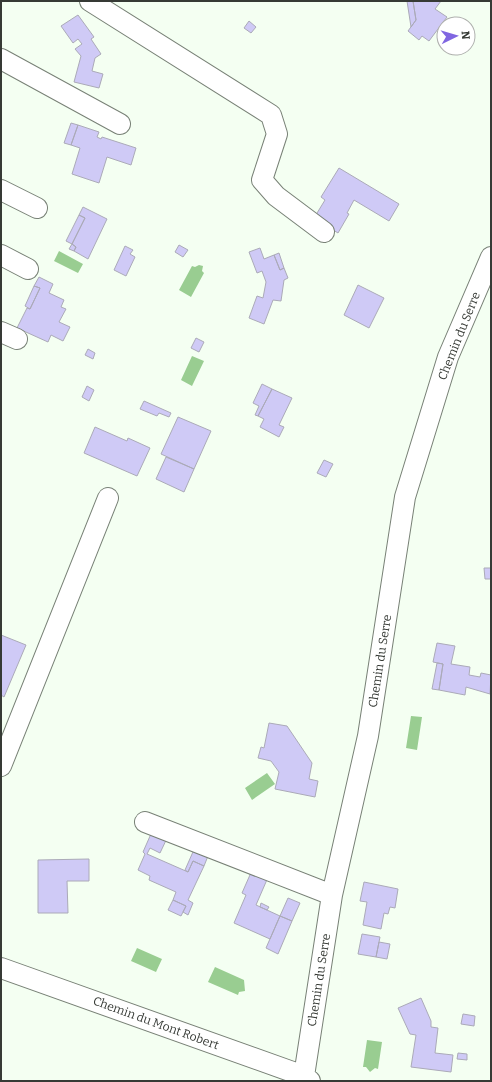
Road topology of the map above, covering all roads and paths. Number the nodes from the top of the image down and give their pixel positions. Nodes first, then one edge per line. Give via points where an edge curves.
1 (90, 1) edge
2 (1, 59) edge
3 (120, 124) dead end
4 (1, 190) edge
5 (37, 208) dead end
6 (324, 232) dead end
7 (1, 255) edge
8 (491, 257) edge
9 (28, 269) dead end
10 (108, 498) dead end
11 (1, 766) edge
12 (145, 822) dead end
13 (332, 895) junction
14 (1, 968) edge
15 (307, 1079) edge

1 - 6 street via 271,115 277,134 262,180 276,196
2 - 3 street
4 - 5 street
7 - 9 street
8 - 13 street, Chemin du Serre via 448,357 405,497 368,736
10 - 11 street
12 - 13 street
13 - 15 street, Chemin du Serre
14 - 15 street, Chemin du Mont Robert

